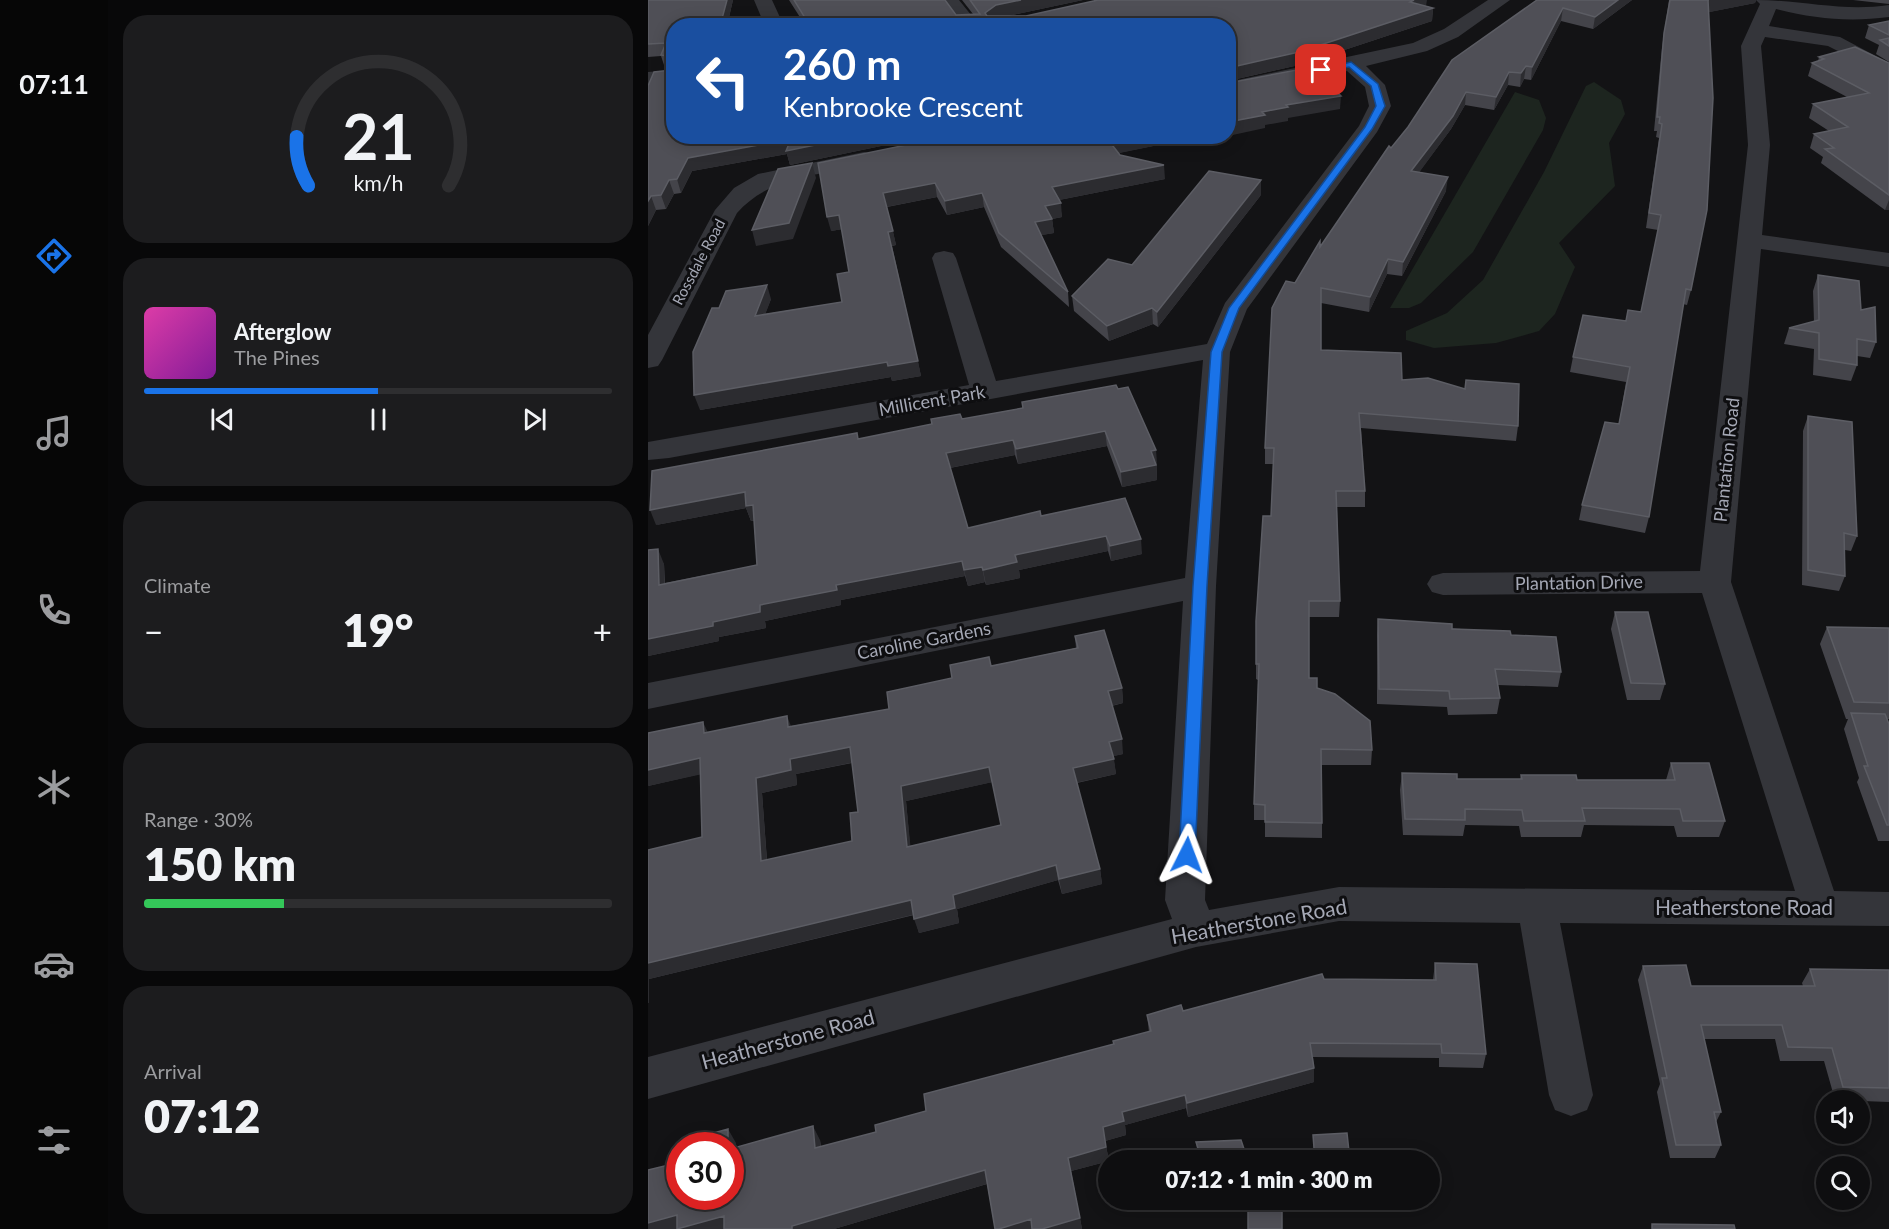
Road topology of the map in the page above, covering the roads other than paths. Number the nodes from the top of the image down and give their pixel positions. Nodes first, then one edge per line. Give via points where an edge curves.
1 (763, 0) edge
2 (949, 0) edge
3 (1501, 0) edge
4 (1767, 1) edge
5 (1889, 11) edge
6 (771, 18) edge
7 (964, 18) edge
8 (1756, 30) junction
9 (1351, 64) junction
10 (1889, 71) edge
11 (666, 77) edge
12 (648, 78) edge
13 (1236, 86) edge
14 (884, 155) edge
15 (1749, 240) junction
16 (944, 258) dead end
17 (1889, 260) edge
18 (1217, 352) junction
19 (648, 360) edge
20 (985, 391) junction
21 (648, 451) edge
22 (1715, 582) junction
23 (1443, 584) dead end
24 (1200, 586) junction
25 (648, 696) edge
26 (1537, 906) junction
27 (1820, 908) junction
28 (1889, 909) edge
29 (1196, 930) junction
30 (648, 1078) edge
31 (1571, 1095) dead end

1 - 6 street
2 - 7 street
3 - 9 street via 1451,33 1420,47
4 - 5 street via 1834,13
4 - 8 street, Plantation Road
8 - 10 street via 1833,41
8 - 15 street, Plantation Road via 1751,46 1759,145
9 - 13 street
9 - 18 street via 1375,85 1380,106 1369,127 1234,308
11 - 12 street
14 - 19 street, Rossdale Road via 766,179 742,193 727,210
15 - 17 street
15 - 22 street, Plantation Road
16 - 20 street
18 - 20 street, Millicent Park via 1198,352
18 - 24 street
20 - 21 street, Millicent Park
22 - 23 street, Plantation Drive
22 - 27 street, Plantation Road
24 - 25 street, Caroline Gardens
24 - 29 street via 1185,900
26 - 27 street, Heatherstone Road
26 - 29 street, Heatherstone Road via 1340,904
26 - 31 street
27 - 28 street, Heatherstone Road
29 - 30 street, Heatherstone Road

